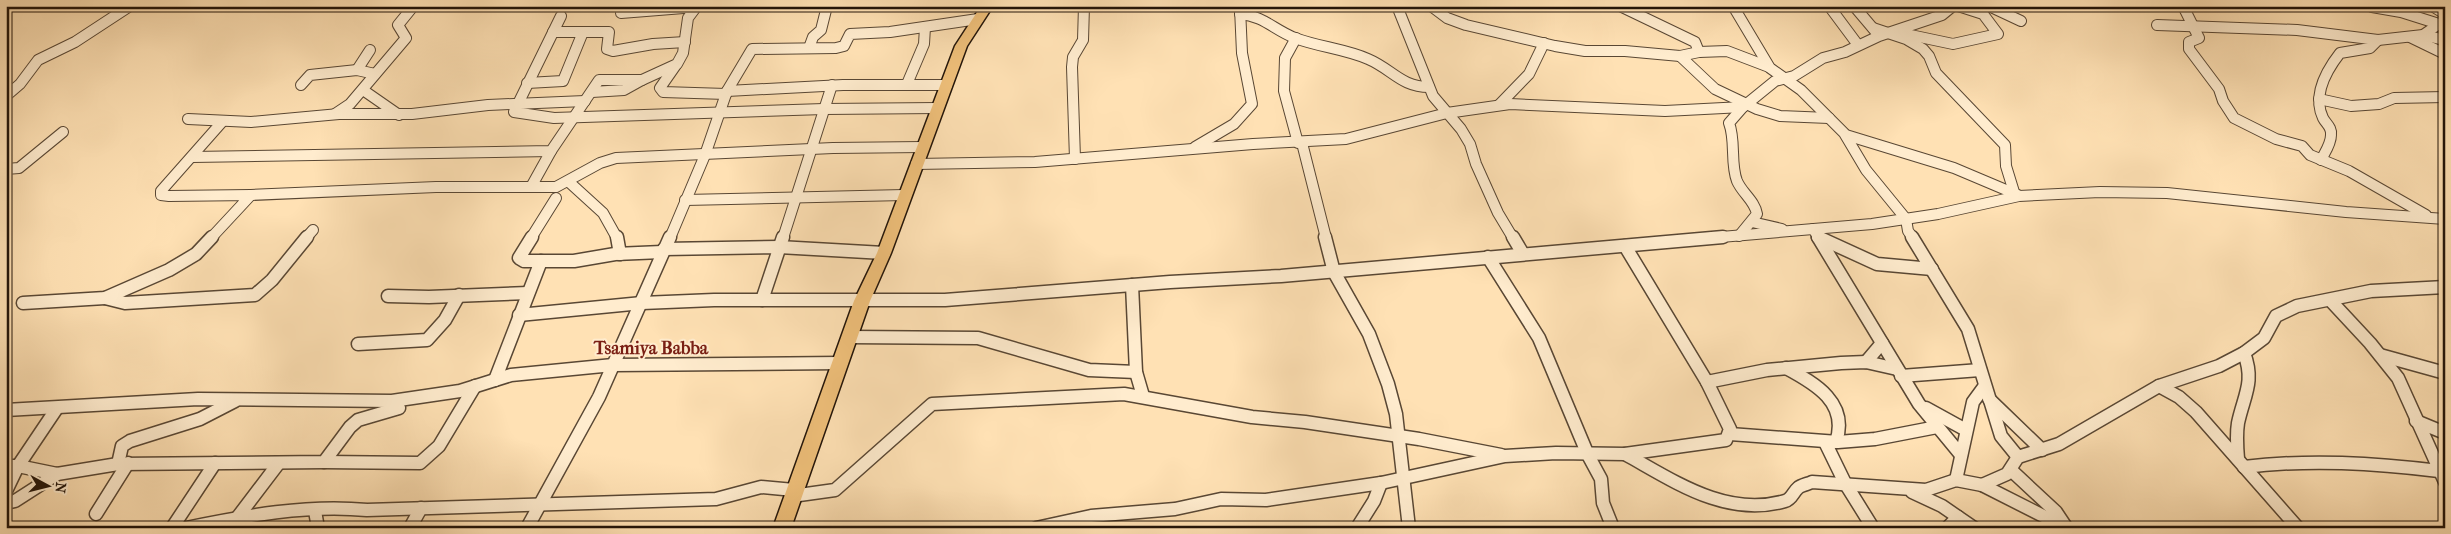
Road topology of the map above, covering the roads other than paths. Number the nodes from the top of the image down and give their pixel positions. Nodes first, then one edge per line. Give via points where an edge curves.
1 (130, 6) edge
2 (696, 6) edge
3 (828, 6) edge
4 (988, 6) edge
5 (1084, 6) edge
6 (1397, 6) edge
7 (1431, 6) edge
8 (1620, 6) edge
9 (1733, 6) edge
10 (1829, 6) edge
11 (1854, 6) edge
12 (1953, 6) edge
13 (1958, 6) edge
14 (1989, 6) edge
15 (2183, 6) edge
16 (2432, 6) edge
17 (2372, 7) edge
18 (411, 9) dead end
19 (1240, 10) edge
20 (621, 13) dead end
21 (2445, 14) edge
22 (561, 16) dead end
23 (978, 20) junction
24 (2021, 21) dead end
25 (2442, 24) edge
26 (2157, 25) dead end
27 (2193, 26) junction
28 (925, 27) junction
29 (553, 32) junction
30 (583, 32) junction
31 (1883, 32) junction
32 (2409, 36) junction
33 (2423, 36) junction
34 (1296, 38) junction
35 (2378, 40) junction
36 (2445, 40) edge
37 (685, 42) junction
38 (1544, 44) junction
39 (1858, 45) junction
40 (809, 48) junction
41 (370, 50) dead end
42 (1699, 52) junction
43 (2445, 54) edge
44 (1680, 56) junction
45 (676, 64) junction
46 (1770, 68) junction
47 (357, 70) junction
48 (375, 74) junction
49 (1790, 78) junction
50 (527, 83) junction
51 (302, 84) dead end
52 (907, 84) junction
53 (832, 85) junction
54 (947, 85) junction
55 (1429, 86) junction
56 (363, 90) junction
57 (727, 92) junction
58 (6, 96) edge
59 (588, 96) junction
60 (2445, 97) edge
61 (2318, 99) junction
62 (517, 104) junction
63 (1499, 105) junction
64 (1745, 105) junction
65 (938, 108) junction
66 (824, 109) junction
67 (719, 113) junction
68 (1447, 113) junction
69 (334, 115) junction
70 (399, 115) junction
71 (575, 116) junction
72 (1829, 118) junction
73 (188, 119) dead end
74 (222, 122) junction
75 (63, 132) dead end
76 (1846, 135) junction
77 (1300, 143) junction
78 (922, 148) junction
79 (812, 150) junction
80 (1189, 150) junction
81 (551, 151) junction
82 (704, 155) junction
83 (192, 157) junction
84 (1075, 159) junction
85 (2320, 160) junction
86 (916, 164) junction
87 (6, 169) edge
88 (569, 182) junction
89 (531, 187) junction
90 (904, 194) junction
91 (2016, 194) junction
92 (251, 195) junction
93 (798, 196) junction
94 (556, 198) dead end
95 (685, 200) junction
96 (2430, 217) junction
97 (1906, 219) junction
98 (2445, 219) edge
99 (1752, 222) junction
100 (313, 230) dead end
101 (1791, 231) junction
102 (1816, 233) junction
103 (1739, 236) junction
104 (1625, 246) junction
105 (779, 247) junction
106 (663, 251) junction
107 (884, 253) junction
108 (620, 254) junction
109 (1523, 254) junction
110 (1488, 257) junction
111 (541, 261) junction
112 (1932, 269) junction
113 (1334, 272) junction
114 (1132, 285) junction
115 (2445, 287) edge
116 (528, 293) junction
117 (459, 295) junction
118 (388, 296) dead end
119 (105, 298) junction
120 (762, 300) junction
121 (2330, 300) junction
122 (862, 301) junction
123 (642, 303) junction
124 (23, 304) dead end
125 (519, 315) junction
126 (850, 337) junction
127 (1882, 343) junction
128 (358, 344) dead end
129 (2244, 353) junction
130 (2380, 355) junction
131 (840, 362) junction
132 (1866, 362) junction
133 (613, 365) junction
134 (1786, 368) junction
135 (1980, 370) junction
136 (1136, 372) junction
137 (1899, 372) junction
138 (2445, 373) edge
139 (496, 380) junction
140 (1707, 382) junction
141 (475, 386) junction
142 (2159, 386) junction
143 (1986, 392) junction
144 (1142, 396) junction
145 (236, 401) junction
146 (1919, 404) junction
147 (57, 408) junction
148 (398, 408) dead end
149 (6, 410) edge
150 (2416, 421) junction
151 (1937, 428) junction
152 (1966, 430) junction
153 (2445, 433) edge
154 (1730, 434) junction
155 (1399, 436) junction
156 (1830, 442) junction
157 (2042, 450) junction
158 (1625, 454) junction
159 (1588, 455) junction
160 (1961, 455) junction
161 (1505, 456) junction
162 (2018, 457) junction
163 (324, 462) junction
164 (123, 463) junction
165 (215, 463) junction
166 (2241, 463) junction
167 (278, 464) junction
168 (12, 466) edge
169 (2012, 471) junction
170 (57, 474) junction
171 (2442, 476) edge
172 (1402, 478) junction
173 (1956, 480) junction
174 (1380, 483) junction
175 (1845, 483) junction
176 (1982, 485) junction
177 (6, 490) edge
178 (1908, 490) junction
179 (793, 493) junction
180 (6, 503) edge
181 (540, 505) junction
182 (421, 508) junction
183 (315, 511) junction
184 (96, 514) dead end
185 (1958, 517) junction
186 (237, 518) junction
187 (206, 526) edge
188 (172, 528) edge
189 (186, 528) edge
190 (318, 528) edge
191 (410, 528) edge
192 (527, 528) edge
193 (782, 528) edge
194 (1036, 528) edge
195 (1357, 528) edge
196 (1409, 528) edge
197 (1612, 528) edge
198 (1873, 528) edge
199 (1947, 528) edge
200 (1974, 528) edge
201 (2066, 528) edge
202 (2298, 528) edge

1 - 58 street via 75,42 38,60
2 - 20 street
2 - 37 street via 688,18
3 - 40 street via 821,30 813,37
4 - 23 main road
5 - 84 street via 1083,40 1073,57 1072,67
6 - 55 street
7 - 38 street via 1447,18 1466,25
8 - 42 street via 1695,42
9 - 46 street
10 - 39 street
11 - 31 street
12 - 31 street via 1942,15
13 - 31 street via 1983,14 1998,34 1953,44
14 - 24 street
15 - 27 street
16 - 21 street
17 - 25 street
18 - 48 street via 398,25 406,38
19 - 34 street via 1260,16
19 - 80 street via 1242,53 1252,104 1234,124
22 - 29 street
23 - 28 street
23 - 54 main road via 961,46
25 - 33 street
26 - 27 street
27 - 35 street via 2298,30
27 - 85 street via 2199,38 2189,42 2189,49 2219,89 2234,118 2276,139 2302,146
28 - 40 street via 850,34 844,46
28 - 52 street via 927,35
29 - 30 street
29 - 50 street
30 - 37 street via 609,32 606,49 613,51
30 - 50 street via 563,81
31 - 39 street
31 - 91 street via 1923,49 1936,73 2004,143 2006,166
32 - 33 street
32 - 35 street
32 - 43 street
33 - 36 street
34 - 55 street via 1368,59 1390,71 1407,86
34 - 77 street via 1285,58 1284,100
35 - 61 street via 2363,51 2340,54 2324,77
37 - 45 street
38 - 44 street via 1585,51
38 - 63 street via 1529,74
39 - 49 street via 1823,58
40 - 57 street via 752,49
41 - 47 street
42 - 44 street
42 - 46 street via 1728,52
44 - 64 street via 1715,89
45 - 57 street via 660,88 663,92
45 - 59 street via 625,92
46 - 49 street
47 - 48 street
47 - 51 street via 310,75
48 - 56 street
49 - 64 street via 1758,93
49 - 72 street
50 - 62 street
52 - 53 street
52 - 54 street
53 - 57 street
53 - 66 street
54 - 65 main road
55 - 68 street
56 - 69 street
56 - 70 street
57 - 67 street
59 - 62 street
59 - 71 street
60 - 61 street via 2394,98 2379,104 2351,106
61 - 85 street via 2323,120 2331,127 2332,133
62 - 70 street
62 - 71 street via 514,112 520,114
63 - 64 street via 1689,112
63 - 68 street
64 - 72 street via 1780,116
64 - 99 street via 1730,124 1734,132 1732,154 1736,177 1756,208 1757,214
65 - 66 street
65 - 78 main road
66 - 67 street
66 - 79 street
67 - 71 street
67 - 82 street
68 - 77 street via 1346,139
68 - 109 street via 1462,129 1498,213
69 - 70 street
69 - 74 street
71 - 81 street
72 - 76 street
73 - 74 street
74 - 83 street
75 - 87 street via 19,168
76 - 91 street via 1934,161
76 - 97 street via 1866,170
77 - 80 street
77 - 113 street
78 - 79 street
78 - 86 main road
79 - 82 street
79 - 93 street
80 - 84 street
81 - 83 street
81 - 89 street
82 - 88 street via 606,159
82 - 95 street
83 - 92 street via 161,191 161,195
84 - 86 street
85 - 96 street via 2349,170
86 - 90 main road
88 - 89 street via 556,187
88 - 108 street via 601,208 620,243
89 - 92 street via 436,187
90 - 93 street
90 - 107 main road
91 - 96 street via 2168,193 2346,212
91 - 97 street
92 - 119 street via 196,254 169,270
93 - 95 street
93 - 105 street
94 - 111 street via 520,258
95 - 106 street
96 - 98 street
97 - 102 street
97 - 112 street via 1908,231
99 - 101 street
99 - 103 street
100 - 119 street via 272,280 255,295 125,302
101 - 102 street
101 - 103 street
102 - 112 street via 1877,264
102 - 127 street
103 - 104 street
104 - 109 street
104 - 140 street
105 - 106 street
105 - 107 street
105 - 120 street
106 - 108 street
106 - 123 street
107 - 122 main road
108 - 111 street via 574,261
109 - 110 street
110 - 113 street
110 - 159 street via 1539,338
111 - 116 street
112 - 135 street via 1950,304 1968,329
113 - 114 street
113 - 155 street via 1369,334 1388,384
114 - 122 street via 945,300
114 - 136 street
115 - 121 street via 2372,291
116 - 117 street
116 - 125 street
117 - 118 street
117 - 128 street via 445,320 427,340
119 - 124 street
120 - 122 street
120 - 123 street
121 - 129 street via 2297,306 2276,316 2264,338
121 - 130 street
122 - 126 main road
123 - 125 street
123 - 133 street
125 - 139 street
126 - 131 main road
126 - 136 street via 978,338 1089,370
127 - 132 street
127 - 137 street
129 - 142 street via 2219,366
129 - 166 street via 2250,364 2251,380 2238,424
130 - 138 street
130 - 150 street via 2405,391
131 - 133 street
131 - 179 main road
132 - 134 street
132 - 137 street
133 - 139 street via 511,375
133 - 181 street
134 - 140 street
134 - 156 street via 1818,389 1840,413 1842,425
135 - 137 street
135 - 143 street
136 - 144 street
137 - 146 street
139 - 141 street
140 - 154 street via 1729,424
141 - 145 street via 392,401
141 - 163 street via 439,446 420,463
142 - 157 street via 2059,444
142 - 166 street via 2196,412
143 - 152 street via 1973,402
143 - 157 street
143 - 162 street via 2001,436
144 - 155 street via 1252,417
144 - 179 street via 1124,394 932,404 835,490
145 - 147 street via 149,400
145 - 164 street via 200,419 130,441 122,446
146 - 151 street
146 - 152 street
147 - 149 street
147 - 168 street
148 - 163 street via 358,420
150 - 153 street
150 - 171 street
151 - 156 street via 1864,441
151 - 160 street
152 - 160 street
154 - 156 street via 1754,433
154 - 158 street via 1726,440 1718,442
155 - 161 street
155 - 172 street via 1404,470
156 - 175 street
157 - 162 street
158 - 159 street
158 - 175 street via 1693,491 1735,505 1758,506 1785,501 1798,488 1812,482
159 - 161 street
159 - 197 street via 1601,479 1604,504
160 - 173 street
161 - 172 street
162 - 169 street
163 - 167 street
164 - 165 street
164 - 170 street
164 - 184 street
165 - 167 street
165 - 188 street
166 - 171 street via 2378,463
166 - 202 street
167 - 186 street
168 - 170 street
168 - 177 street
169 - 176 street
169 - 201 street via 2056,512
170 - 180 street
172 - 174 street
172 - 196 street
173 - 176 street
173 - 178 street via 1926,490
174 - 194 street via 1266,500 1221,499 1175,509 1091,516
174 - 195 street via 1374,501
175 - 178 street
175 - 198 street
176 - 201 street
178 - 185 street
179 - 181 street via 765,486 728,498
179 - 193 main road
181 - 182 street
181 - 192 street
182 - 183 street via 367,510 337,507
182 - 191 street
183 - 186 street
183 - 190 street
185 - 199 street
185 - 200 street
186 - 187 street
187 - 189 street

